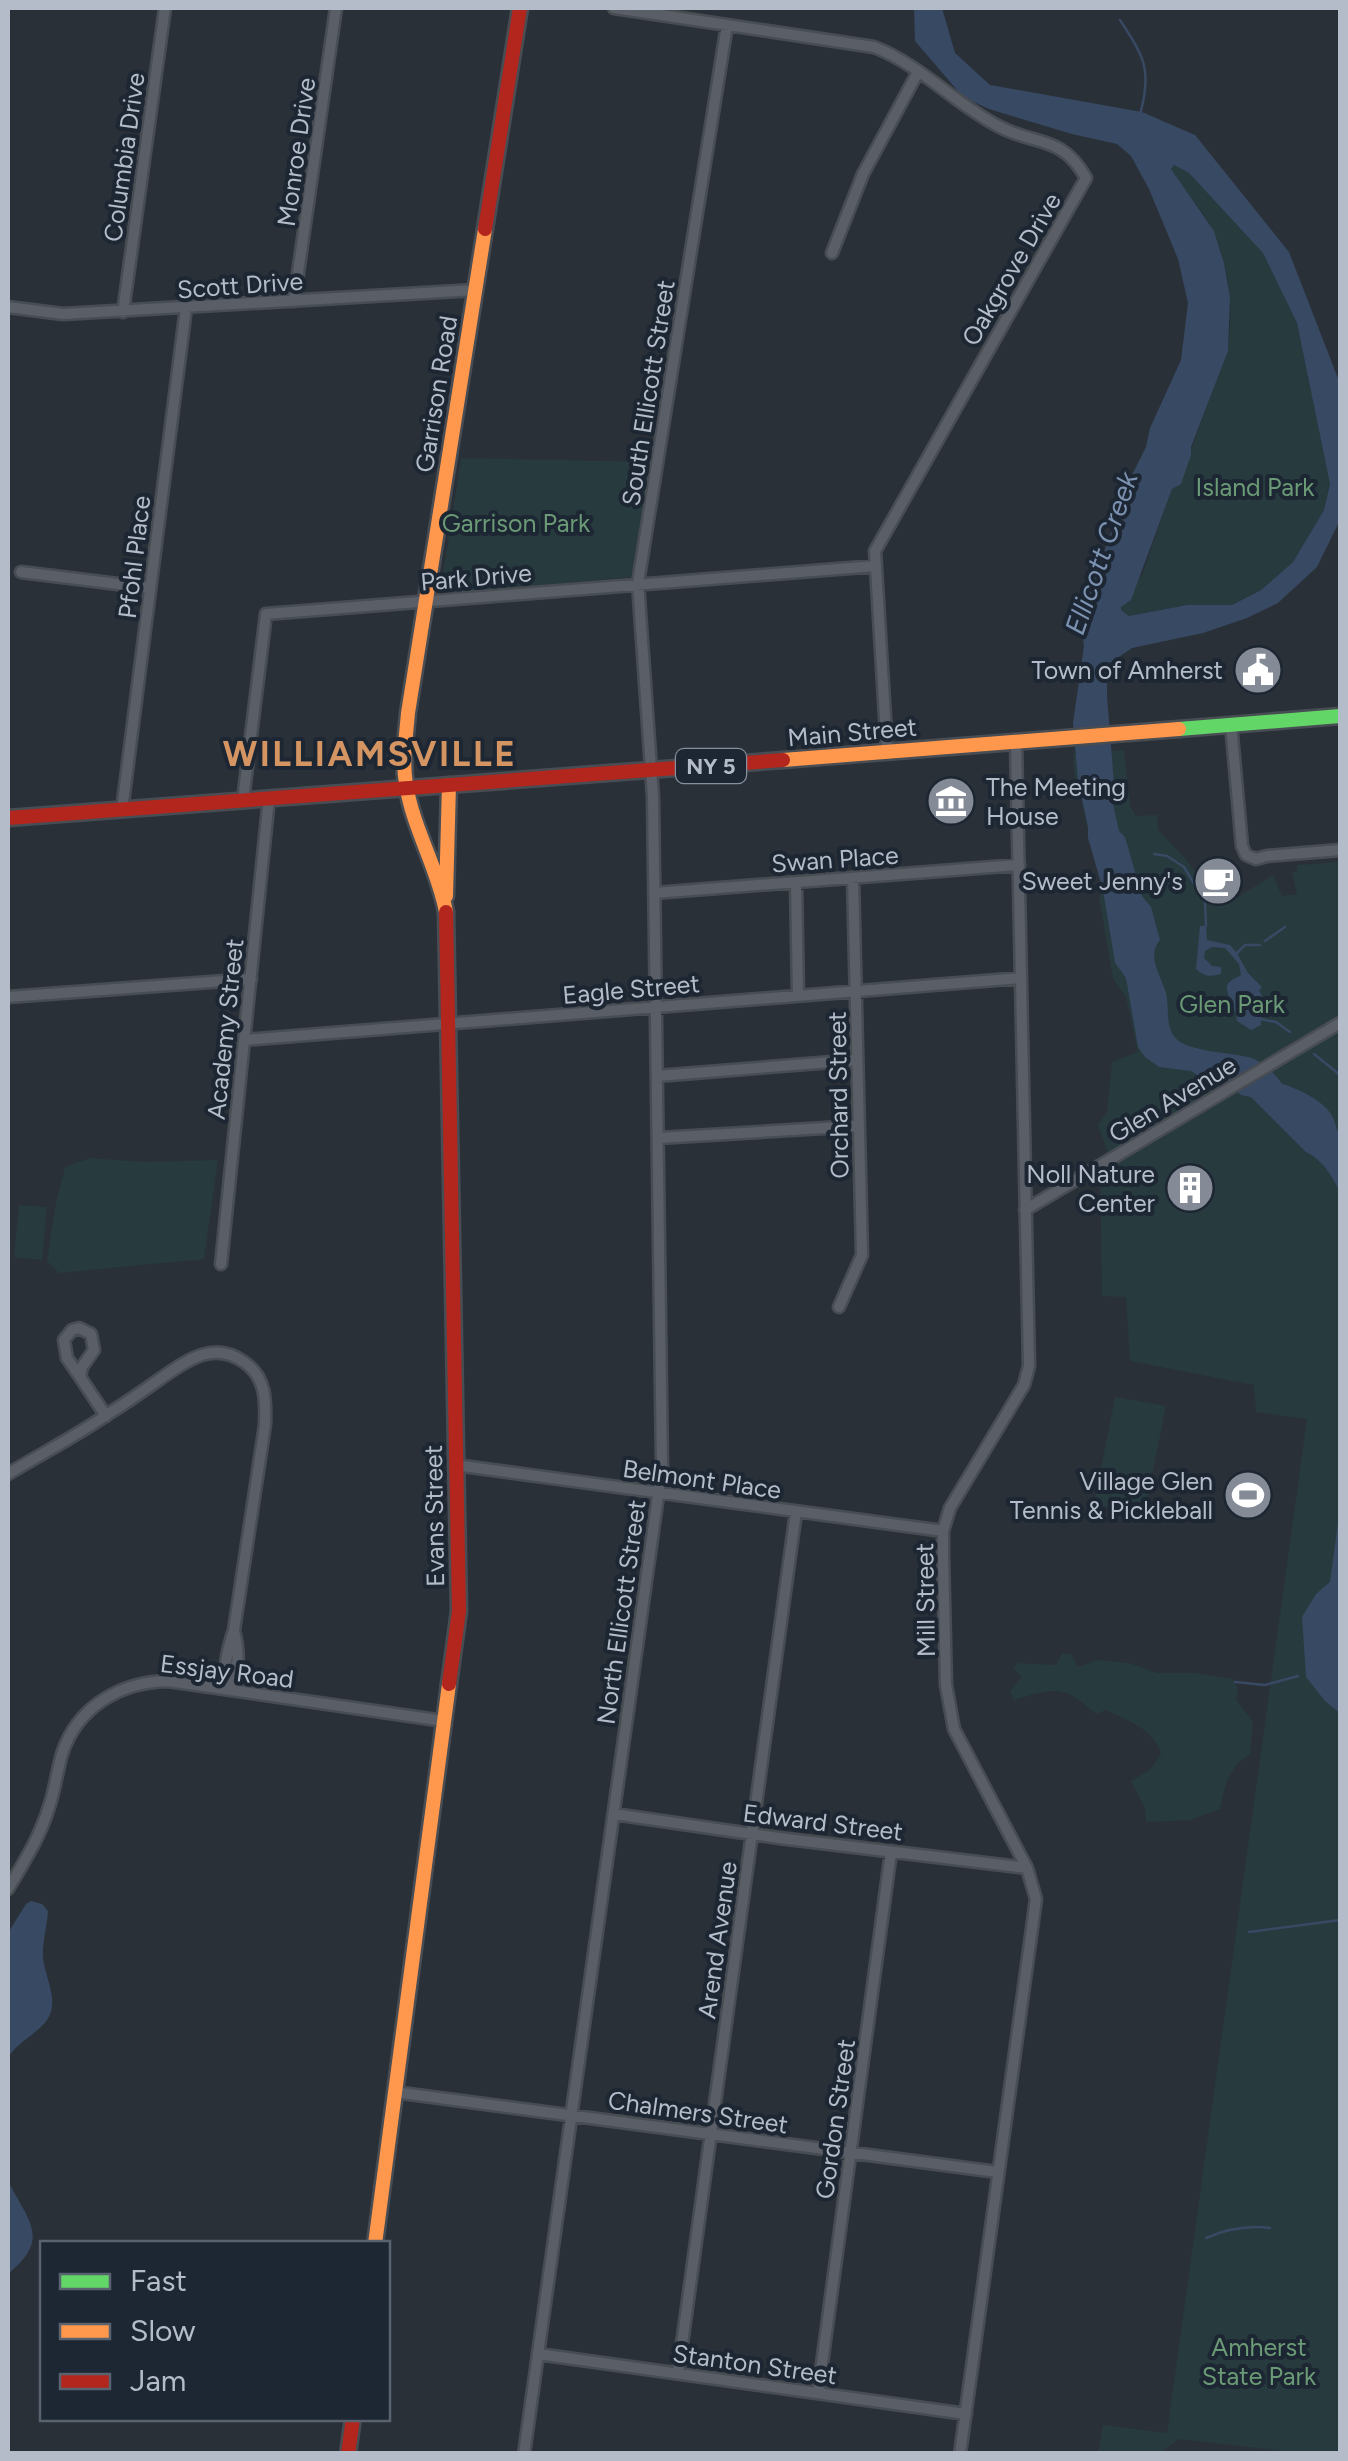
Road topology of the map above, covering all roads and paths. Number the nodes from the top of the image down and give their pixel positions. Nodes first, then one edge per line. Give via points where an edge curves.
1 (165, 8) edge
2 (336, 8) edge
3 (520, 8) edge
4 (614, 8) edge
5 (727, 25) junction
6 (918, 72) junction
7 (832, 253) dead end
8 (476, 290) junction
9 (294, 301) junction
10 (8, 307) edge
11 (186, 308) junction
12 (123, 312) junction
13 (876, 566) junction
14 (22, 572) dead end
15 (638, 583) junction
16 (150, 588) junction
17 (426, 601) junction
18 (1340, 716) edge
19 (1232, 724) junction
20 (1016, 742) junction
21 (887, 752) junction
22 (652, 770) junction
23 (449, 785) junction
24 (406, 788) junction
25 (269, 798) junction
26 (243, 800) junction
27 (122, 810) junction
28 (8, 818) edge
29 (1340, 850) edge
30 (1019, 865) junction
31 (853, 878) junction
32 (796, 882) junction
33 (654, 893) junction
34 (446, 902) junction
35 (250, 978) junction
36 (1020, 978) junction
37 (855, 991) junction
38 (8, 996) edge
39 (798, 996) junction
40 (656, 1007) junction
41 (450, 1023) junction
42 (1340, 1023) edge
43 (244, 1040) junction
44 (857, 1060) junction
45 (657, 1076) junction
46 (858, 1126) junction
47 (659, 1138) junction
48 (1025, 1210) junction
49 (222, 1264) dead end
50 (839, 1307) dead end
51 (80, 1377) dead end
52 (106, 1416) junction
53 (455, 1465) junction
54 (8, 1474) edge
55 (658, 1494) junction
56 (796, 1512) junction
57 (943, 1532) junction
58 (228, 1689) junction
59 (444, 1721) junction
60 (614, 1814) junction
61 (752, 1834) junction
62 (891, 1852) junction
63 (1027, 1868) junction
64 (8, 1889) edge
65 (394, 2092) junction
66 (572, 2115) junction
67 (711, 2134) junction
68 (850, 2153) junction
69 (998, 2172) junction
70 (376, 2241) edge
71 (538, 2354) junction
72 (678, 2373) junction
73 (818, 2392) junction
74 (966, 2414) junction
75 (352, 2421) edge
76 (348, 2454) edge
77 (524, 2454) edge
78 (960, 2454) edge

1 - 12 street, Columbia Drive
2 - 9 street, Monroe Drive
3 - 8 street, Garrison Road
4 - 5 street, Oakgrove Drive
5 - 6 street, Oakgrove Drive via 874,46
5 - 15 street, South Ellicott Street
6 - 7 street via 863,174
6 - 13 street, Oakgrove Drive via 1005,130 1050,142 1086,178 874,551
8 - 9 street, Scott Drive
8 - 17 street, Garrison Road
9 - 11 street, Scott Drive
10 - 12 street, Scott Drive
11 - 12 street, Scott Drive
11 - 16 street, Pfohl Place
13 - 15 street, Park Drive
13 - 21 street, Oakgrove Drive
14 - 16 street
15 - 17 street, Park Drive
15 - 22 street, South Ellicott Street
16 - 27 street, Pfohl Place
17 - 24 street, Garrison Road via 408,718
17 - 26 street, Park Drive via 266,614
18 - 19 street, Main Street / NY 5
19 - 20 street, Main Street / NY 5
19 - 29 street via 1246,855
20 - 21 street, Main Street / NY 5
20 - 30 street, Mill Street
21 - 22 street, Main Street / NY 5
22 - 23 street, Main Street / NY 5
22 - 33 street, North Ellicott Street
23 - 24 street, Main Street / NY 5
23 - 34 street
24 - 25 street, Main Street / NY 5
24 - 34 street, Evans Street
25 - 26 street, Main Street / NY 5
25 - 35 street, Academy Street
26 - 27 street, Main Street / NY 5
27 - 28 street, Main Street / NY 5
30 - 31 street, Swan Place
30 - 36 street, Mill Street
31 - 32 street, Swan Place
31 - 37 street, Orchard Street
32 - 33 street, Swan Place
32 - 39 street
33 - 40 street, North Ellicott Street
34 - 41 street, Evans Street
35 - 38 street
35 - 43 street, Academy Street
36 - 37 street, Eagle Street
36 - 48 street, Mill Street
37 - 39 street, Eagle Street
37 - 44 street, Orchard Street
39 - 40 street, Eagle Street
40 - 41 street, Eagle Street
40 - 45 street, North Ellicott Street
41 - 43 street, Eagle Street
41 - 53 street, Evans Street
42 - 48 street, Glen Avenue
43 - 49 street, Academy Street
44 - 45 street
44 - 46 street, Orchard Street
45 - 47 street, North Ellicott Street
46 - 47 street
46 - 50 street, Orchard Street via 862,1255
47 - 55 street, North Ellicott Street
48 - 57 street, Mill Street via 1029,1366
51 - 52 street
52 - 54 street
52 - 58 street via 204,1353 240,1358 257,1374 265,1392 265,1424 227,1649
53 - 55 street, Belmont Place
53 - 59 street, Evans Street via 459,1611
55 - 56 street, Belmont Place
55 - 60 street, North Ellicott Street
56 - 57 street, Belmont Place
56 - 61 street, Arend Avenue
57 - 63 street, Mill Street via 946,1685 954,1729
58 - 59 street, Essjay Road
58 - 64 street, Essjay Road via 155,1681 120,1689 98,1703 69,1737 40,1832
59 - 65 street, Evans Street
60 - 61 street, Edward Street
60 - 66 street, North Ellicott Street
61 - 62 street, Edward Street
61 - 67 street, Arend Avenue
62 - 63 street, Edward Street
62 - 68 street, Gordon Street
63 - 69 street, Mill Street via 1036,1899
65 - 66 street, Chalmers Street
65 - 70 street, Evans Street
66 - 67 street, Chalmers Street
66 - 71 street, North Ellicott Street
67 - 68 street, Chalmers Street
67 - 72 street, Arend Avenue
68 - 69 street, Chalmers Street
68 - 73 street, Gordon Street
69 - 74 street, Mill Street
71 - 72 street, Stanton Street
71 - 77 street, North Ellicott Street
72 - 73 street, Stanton Street
73 - 74 street, Stanton Street
74 - 78 street, Mill Street
75 - 76 street

